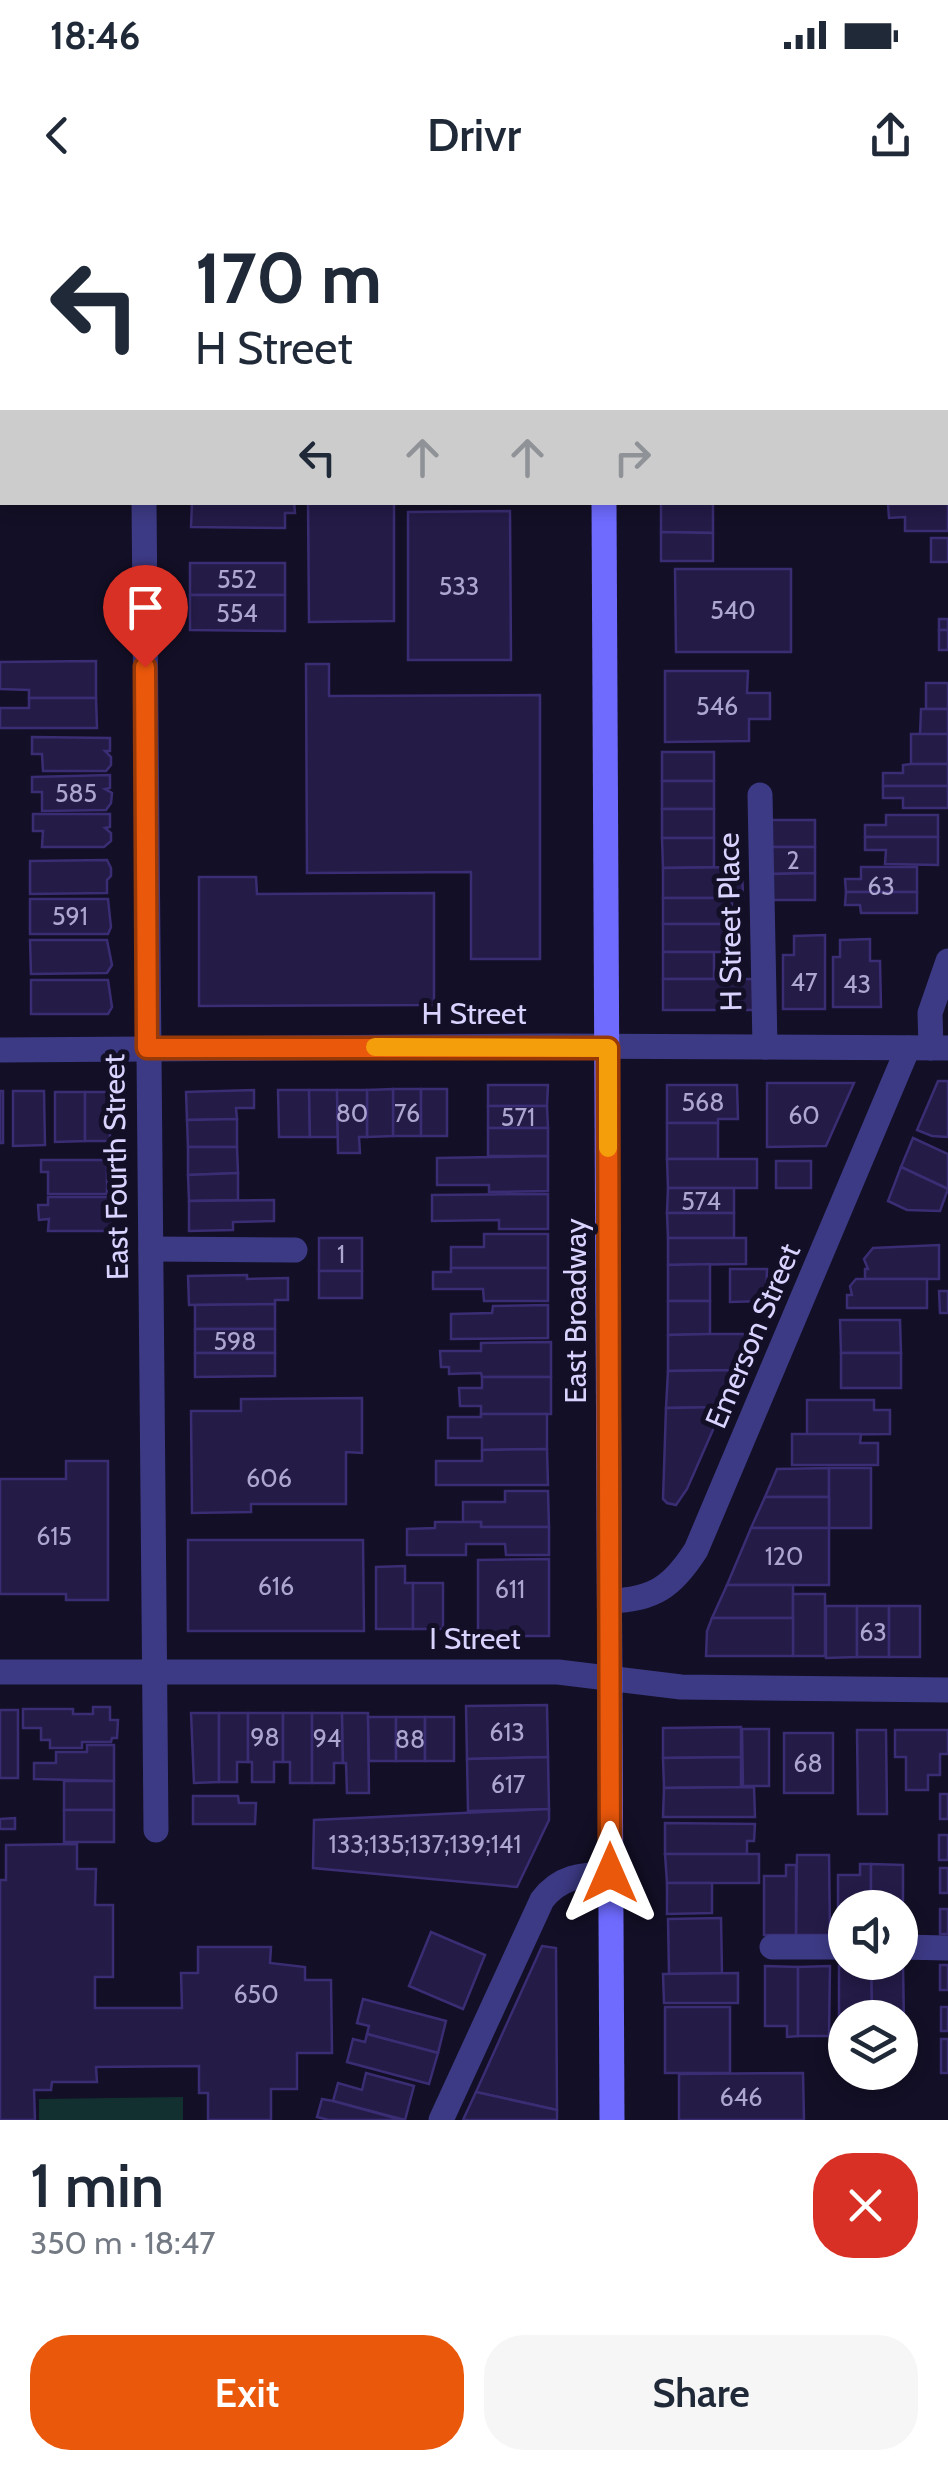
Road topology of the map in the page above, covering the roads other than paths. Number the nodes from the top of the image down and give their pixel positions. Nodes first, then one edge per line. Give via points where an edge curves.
1 (144, 505) edge
2 (604, 505) edge
3 (760, 795) dead end
4 (948, 961) edge
5 (147, 1048) junction
6 (608, 1048) junction
7 (764, 1048) junction
8 (929, 1048) edge
9 (0, 1050) edge
10 (151, 1249) junction
11 (296, 1250) dead end
12 (610, 1601) junction
13 (0, 1672) edge
14 (152, 1672) junction
15 (610, 1679) junction
16 (948, 1690) edge
17 (156, 1830) dead end
18 (610, 1873) junction
19 (772, 1947) dead end
20 (828, 1947) edge
21 (918, 1947) edge
22 (948, 1948) edge
23 (441, 2120) edge
24 (612, 2120) edge

1 - 5 street, East Fourth Street
2 - 6 main road, East Broadway
3 - 7 street, H Street Place
4 - 8 street, Emerson Street via 930,1013
5 - 6 street, H Street
5 - 9 street, H Street
5 - 10 street, East Fourth Street
6 - 7 street, H Street
6 - 12 main road, East Broadway
7 - 8 street, H Street
8 - 12 street, Emerson Street via 696,1550 660,1591
10 - 11 street
10 - 14 street, East Fourth Street
12 - 15 main road, East Broadway
13 - 14 street, I Street
14 - 15 street, I Street via 543,1672
14 - 17 street, East Fourth Street
15 - 16 street, I Street
15 - 18 main road, East Broadway
18 - 23 street via 574,1876 542,1900
18 - 24 main road, East Broadway
19 - 20 street
21 - 22 street

